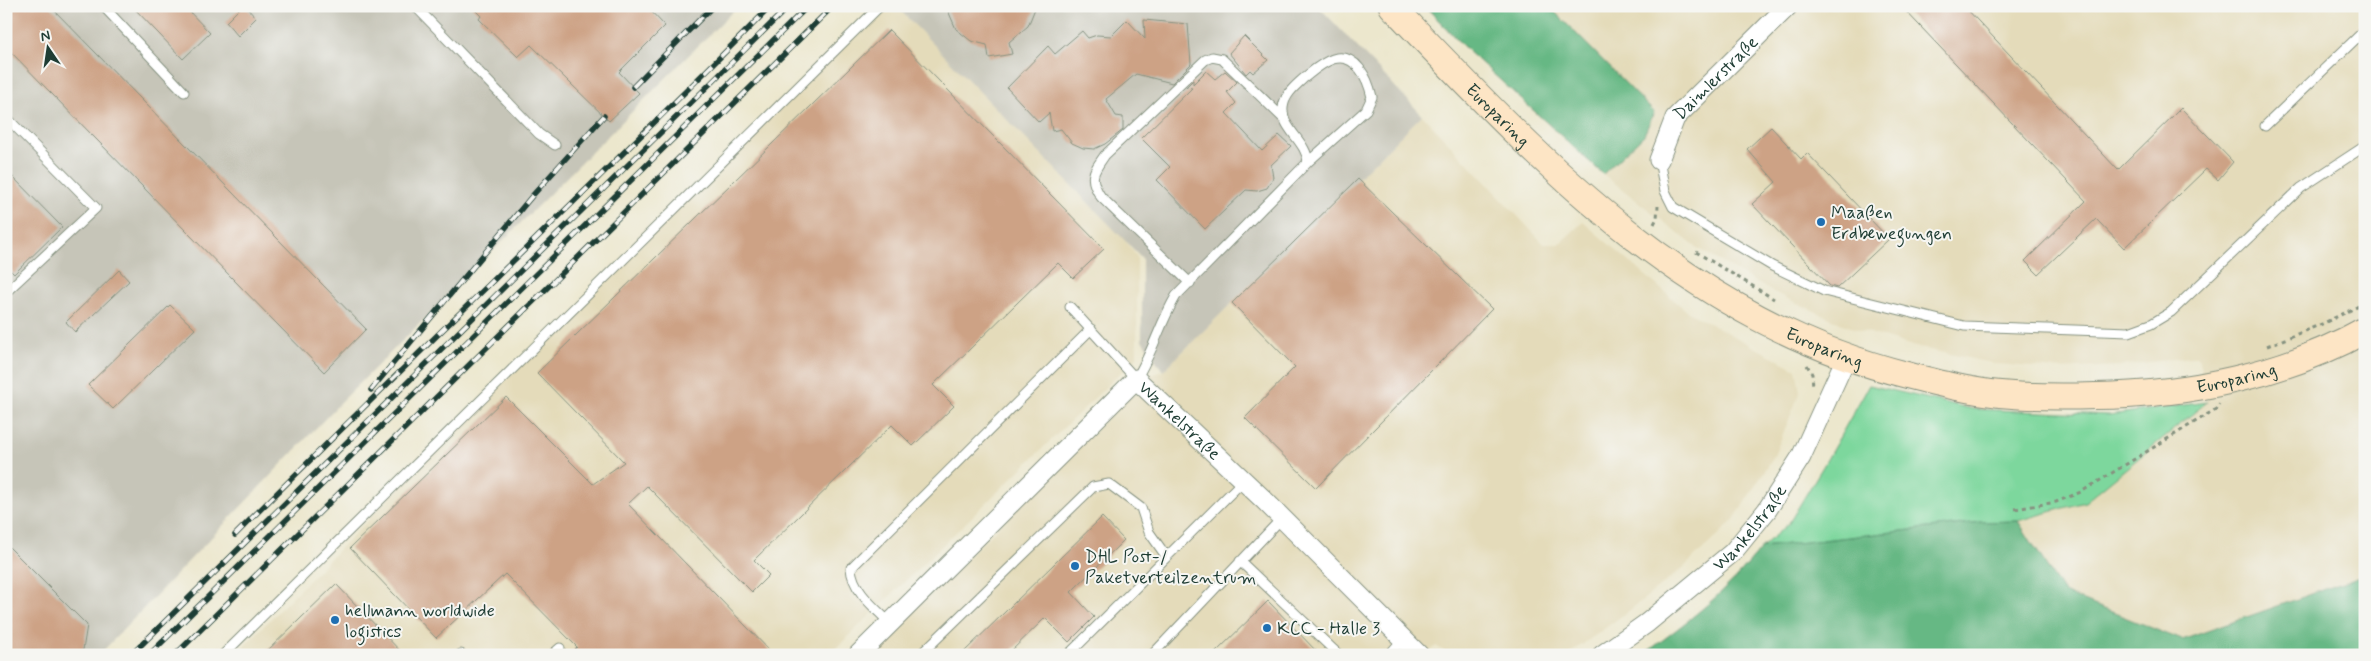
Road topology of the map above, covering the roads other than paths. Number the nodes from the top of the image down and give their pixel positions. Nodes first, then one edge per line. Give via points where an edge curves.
1 (103, 6) edge
2 (415, 6) edge
3 (880, 6) edge
4 (1392, 6) edge
5 (1788, 6) edge
6 (2365, 30) edge
7 (184, 92) dead end
8 (6, 117) edge
9 (1283, 118) junction
10 (2265, 126) dead end
11 (555, 145) dead end
12 (2365, 146) edge
13 (1659, 160) joint
14 (1308, 162) junction
15 (1190, 282) junction
16 (6, 292) edge
17 (1070, 307) dead end
18 (1091, 329) junction
19 (2365, 330) edge
20 (1846, 358) junction
21 (1136, 378) junction
22 (1243, 480) junction
23 (1282, 518) junction
24 (1166, 556) junction
25 (1240, 561) junction
26 (890, 623) junction
27 (1403, 639) junction
28 (560, 648) dead end
29 (223, 655) edge
30 (552, 655) edge
31 (858, 655) edge
32 (920, 655) edge
33 (1068, 655) edge
34 (1152, 655) edge
35 (1339, 655) edge
36 (1389, 655) edge
37 (1419, 655) edge
38 (1602, 655) edge

1 - 7 lane
2 - 11 lane via 539,134
3 - 29 lane
4 - 20 street, Europaring via 1526,143 1627,233 1719,297 1773,326
5 - 13 street, Daimlerstraße via 1674,118
6 - 10 lane
8 - 16 lane via 96,208
9 - 14 lane via 1308,154
9 - 14 lane via 1286,95 1319,66 1334,59 1344,59 1360,68 1368,80 1372,97 1366,110
9 - 15 lane via 1222,59 1212,57 1205,60 1105,155 1095,170 1092,180 1101,197
12 - 13 lane via 2301,188 2171,312 2129,332 1964,326 1824,291 1772,266 1673,207 1665,191
14 - 15 lane
15 - 21 lane via 1176,296 1163,319 1148,359
17 - 18 lane
18 - 21 lane
18 - 26 lane via 851,568 852,578
19 - 20 street, Europaring via 2293,363 2236,378 2117,396 2044,397 1997,393 1936,383
20 - 38 street, Wankelstraße via 1801,457 1767,510 1733,552 1647,623
21 - 22 street, Wankelstraße
21 - 26 street, Wankelstraße
22 - 23 street, Wankelstraße
22 - 24 lane
23 - 25 lane
23 - 27 street, Wankelstraße
24 - 32 lane via 1149,532 1141,508 1109,484 1093,487
24 - 33 lane
25 - 34 lane
25 - 35 lane
26 - 31 street, Wankelstraße
27 - 36 lane
27 - 37 street, Wankelstraße
28 - 30 lane

